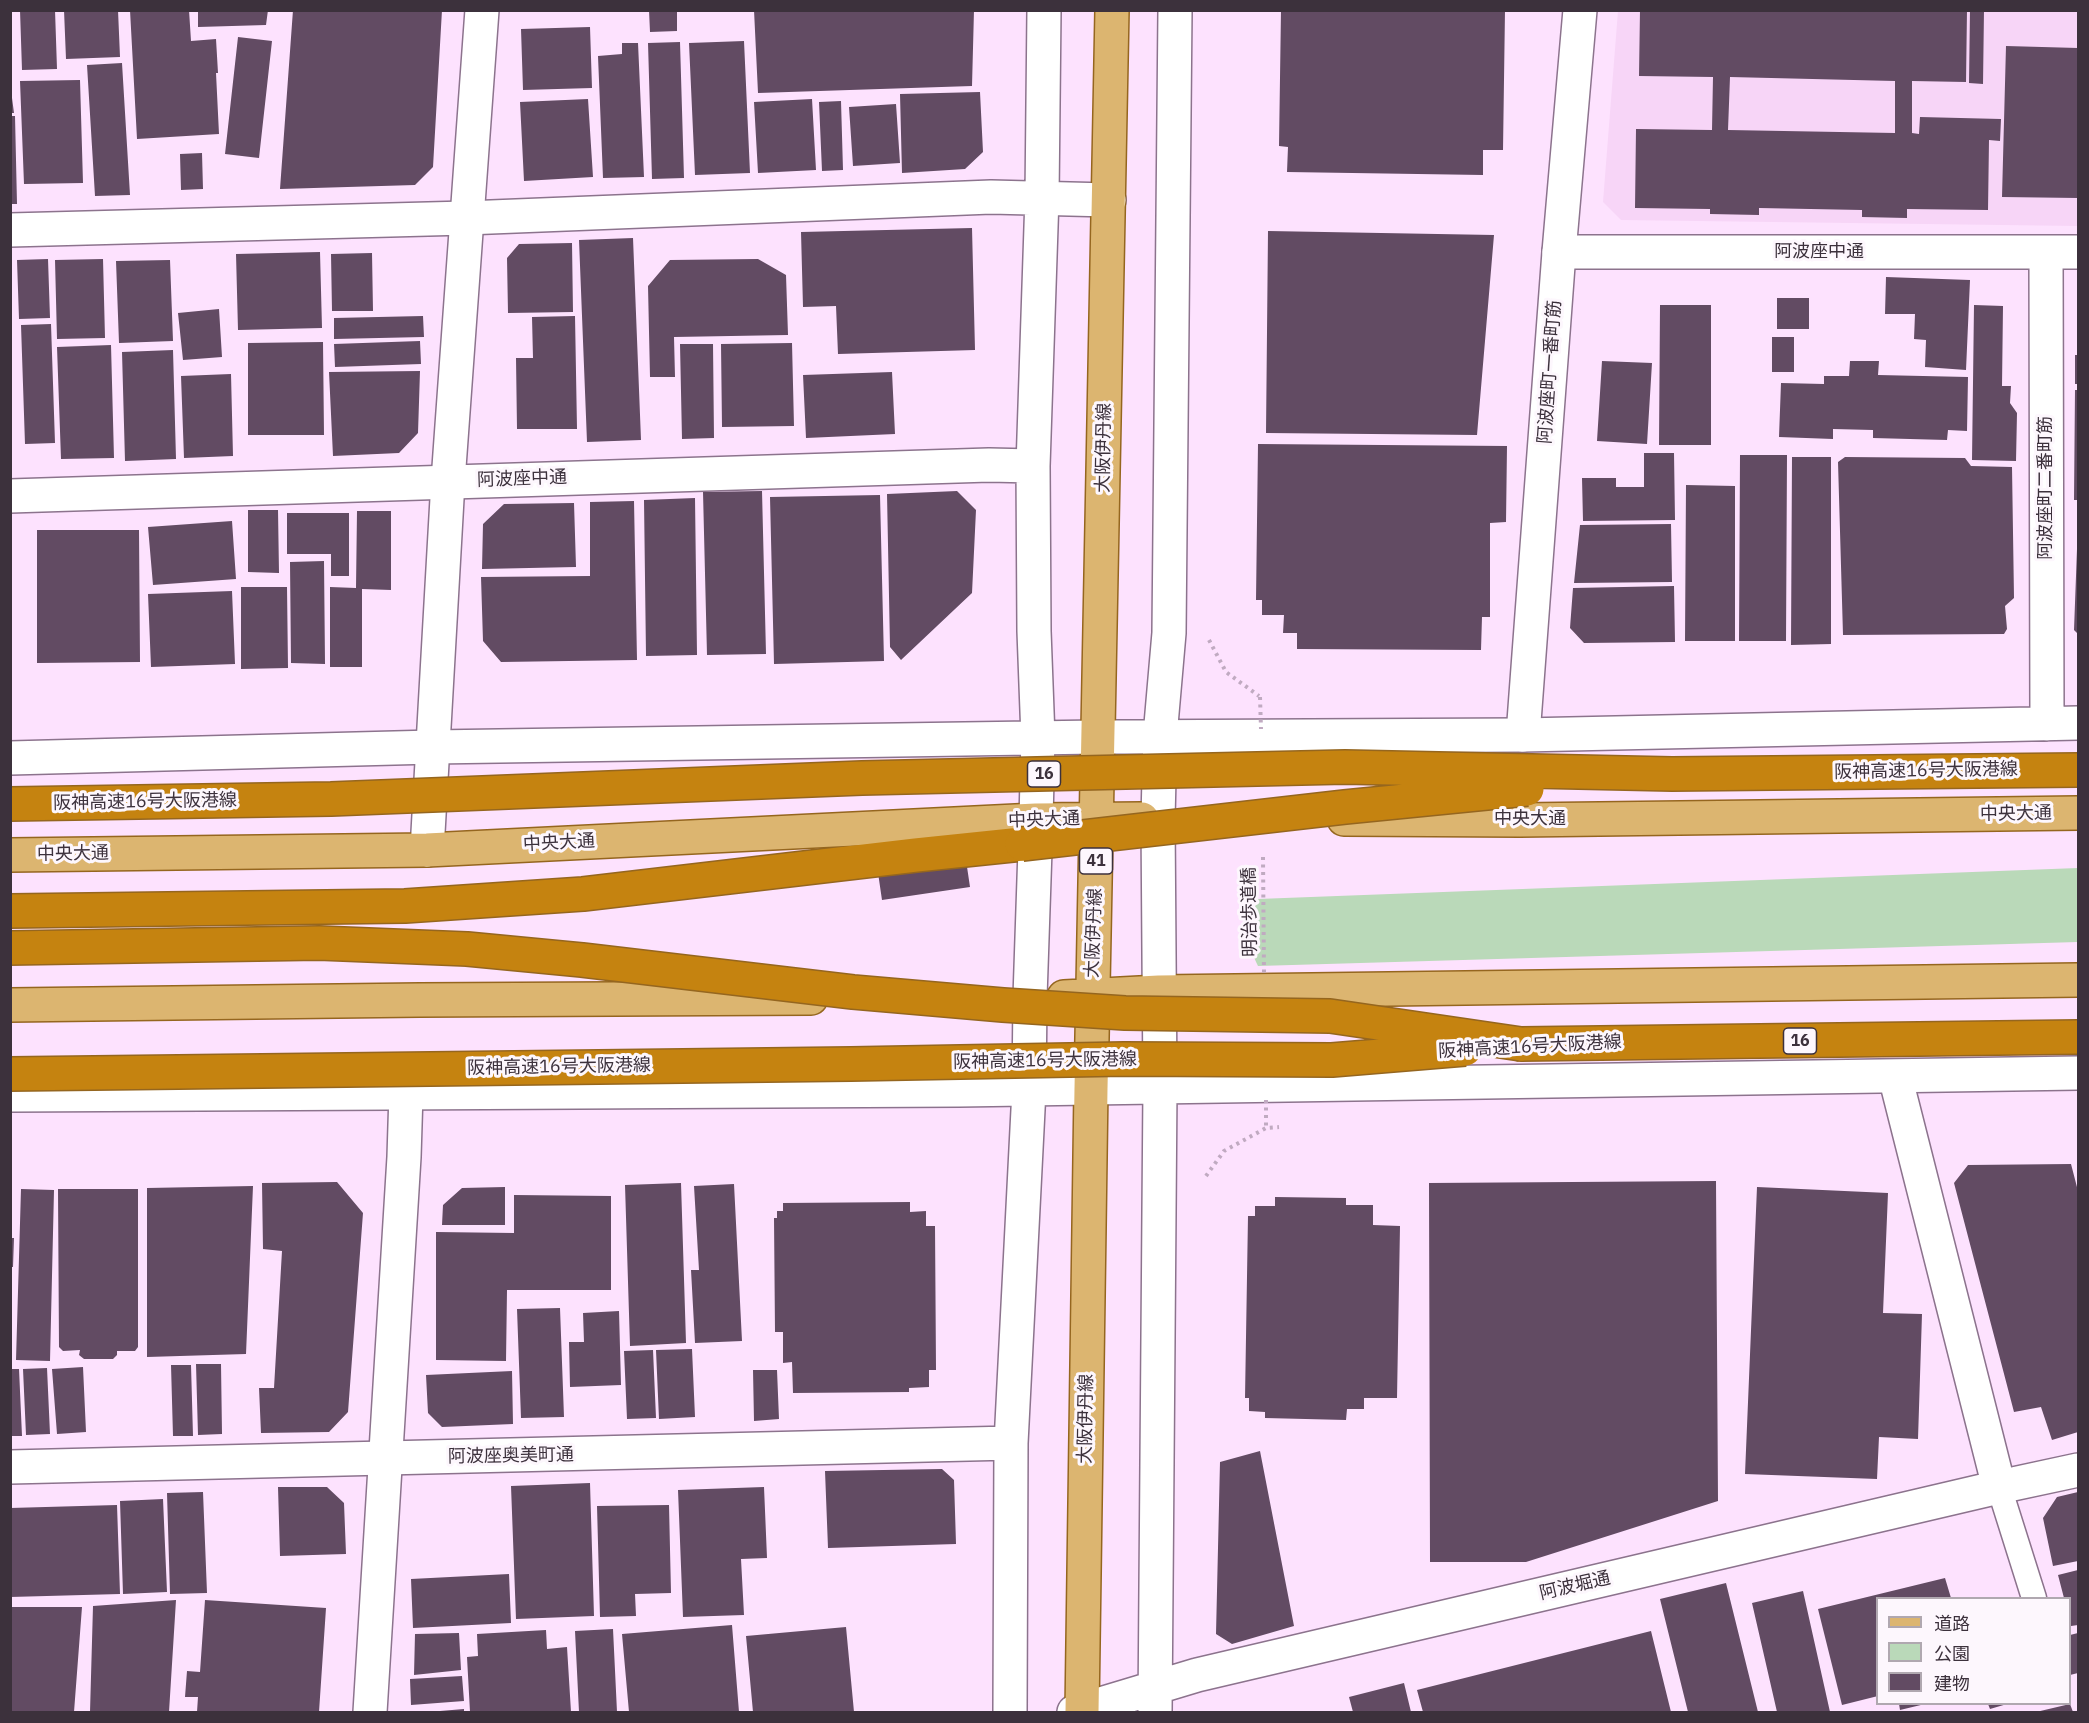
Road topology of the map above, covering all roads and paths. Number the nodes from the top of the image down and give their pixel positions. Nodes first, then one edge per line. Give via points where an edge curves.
1 (482, 10) edge
2 (1044, 10) edge
3 (1112, 10) edge
4 (1175, 10) edge
5 (1580, 10) edge
6 (1042, 197) junction
7 (1109, 200) junction
8 (466, 218) junction
9 (10, 230) edge
10 (1559, 252) junction
11 (2046, 252) junction
12 (2079, 252) edge
13 (1033, 465) junction
14 (448, 481) junction
15 (10, 496) edge
16 (1208, 640) dead end
17 (2063, 724) edge
18 (1261, 733) dead end
19 (1523, 735) junction
20 (1160, 736) junction
21 (1097, 737) junction
22 (1038, 738) junction
23 (434, 747) junction
24 (10, 758) edge
25 (2079, 770) edge
26 (1672, 774) junction
27 (10, 804) edge
28 (2079, 813) edge
29 (1097, 819) junction
30 (1158, 819) junction
31 (1036, 820) junction
32 (428, 850) junction
33 (1262, 853) dead end
34 (10, 855) edge
35 (10, 911) edge
36 (10, 948) edge
37 (2079, 980) edge
38 (1264, 985) dead end
39 (1159, 992) junction
40 (1030, 997) junction
41 (1093, 997) junction
42 (10, 1005) edge
43 (2079, 1037) edge
44 (1521, 1044) junction
45 (10, 1074) edge
46 (2079, 1074) edge
47 (1894, 1076) junction
48 (1160, 1087) junction
49 (1091, 1088) junction
50 (1029, 1090) junction
51 (1266, 1092) dead end
52 (406, 1093) junction
53 (10, 1095) edge
54 (1206, 1176) dead end
55 (1011, 1443) junction
56 (384, 1459) junction
57 (10, 1467) edge
58 (2079, 1470) edge
59 (2000, 1487) junction
60 (2033, 1597) edge
61 (1155, 1699) edge
62 (1079, 1712) edge
63 (370, 1713) edge
64 (1010, 1713) edge

1 - 8 street
2 - 6 street
3 - 7 main road, 大阪伊丹線 / 41
4 - 20 street via 1169,633
5 - 10 street, 阿波座町一番町筋
6 - 7 street
6 - 8 street
6 - 13 street
7 - 21 main road, 大阪伊丹線 / 41
8 - 9 street
8 - 14 street
10 - 11 street, 阿波座中通
10 - 19 street, 阿波座町一番町筋
11 - 12 street, 阿波座中通
11 - 17 street, 阿波座町二番町筋
13 - 14 street, 阿波座中通
13 - 22 street
14 - 15 street, 阿波座中通
14 - 23 street
16 - 18 path, bridge via 1226,672 1260,697
17 - 19 street
19 - 20 street
20 - 21 street
20 - 30 street
21 - 22 street
21 - 29 main road, 大阪伊丹線 / 41
22 - 23 street
22 - 31 street
23 - 24 street
23 - 32 street
25 - 26 highway, 阪神高速16号大阪港線 / 16, bridge
26 - 27 highway, 阪神高速16号大阪港線 / 16, bridge via 1345,766 862,778 331,799
26 - 35 highway, bridge via 1322,809 584,894 405,906
28 - 30 main road, 中央大通 via 1520,820
29 - 30 main road, 中央大通
29 - 31 main road, 中央大通
29 - 41 main road, 大阪伊丹線 / 41
30 - 39 street
31 - 32 main road, 中央大通
31 - 40 street
32 - 34 main road, 中央大通
33 - 38 path, 明治歩道橋, bridge
36 - 44 highway, bridge via 319,943 467,949 1003,1005 1125,1013 1330,1016
37 - 39 main road
39 - 41 main road
39 - 48 street
40 - 41 main road
40 - 42 main road
40 - 50 street
41 - 49 main road, 大阪伊丹線 / 41
43 - 44 highway, 阪神高速16号大阪港線 / 16
44 - 45 highway, 阪神高速16号大阪港線 / 16, bridge via 1332,1060 1124,1059
46 - 47 street
47 - 48 street
47 - 59 street
48 - 49 street
48 - 61 street
49 - 50 street
49 - 62 main road, 大阪伊丹線 / 41
50 - 52 street
50 - 55 street
51 - 54 path, bridge via 1266,1128 1224,1150
52 - 53 street
52 - 56 street
55 - 56 street, 阿波座奥美町通
55 - 64 street
56 - 57 street, 阿波座奥美町通
56 - 63 street
58 - 59 street, 阿波堀通
59 - 60 lane
59 - 61 street, 阿波堀通 via 1208,1672
61 - 62 street, 阿波堀通

